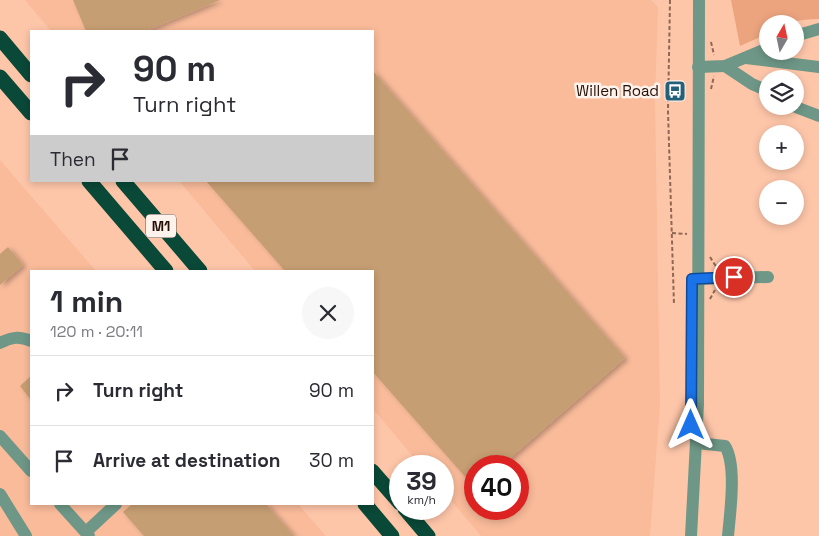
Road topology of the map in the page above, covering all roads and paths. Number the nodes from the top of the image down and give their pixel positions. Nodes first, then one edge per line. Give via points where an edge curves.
1 (670, 0) edge
2 (692, 0) edge
3 (699, 0) edge
4 (819, 29) edge
5 (804, 33) edge
6 (0, 38) edge
7 (759, 52) edge
8 (746, 58) junction
9 (725, 66) junction
10 (698, 67) junction
11 (819, 67) edge
12 (30, 74) edge
13 (0, 77) edge
14 (759, 87) edge
15 (804, 110) edge
16 (30, 112) edge
17 (819, 116) edge
18 (90, 182) edge
19 (124, 182) edge
20 (165, 270) edge
21 (199, 270) edge
22 (768, 277) dead end
23 (695, 279) junction
24 (674, 305) dead end
25 (30, 341) edge
26 (0, 343) edge
27 (0, 436) edge
28 (697, 443) junction
29 (30, 470) edge
30 (374, 473) edge
31 (389, 490) edge
32 (0, 494) edge
33 (61, 505) edge
34 (115, 505) edge
35 (366, 505) edge
36 (694, 511) junction
37 (414, 520) edge
38 (87, 534) edge
39 (26, 536) edge
40 (392, 536) edge
41 (428, 536) edge
42 (691, 536) edge
43 (728, 536) edge

1 - 24 path via 668,111
2 - 23 street
3 - 10 street
4 - 5 street
6 - 12 highway
7 - 8 street
8 - 9 street
8 - 11 street
9 - 10 street
9 - 14 street
10 - 23 street
13 - 16 highway
15 - 17 street
18 - 20 highway, M1
19 - 21 highway, M1
22 - 23 street
23 - 28 street
23 - 36 street via 691,444
25 - 26 street via 12,337
27 - 29 street
28 - 36 street
28 - 43 street via 724,446 728,451 732,474
30 - 31 highway
32 - 39 street
33 - 38 street
34 - 38 street
35 - 40 highway
36 - 42 street
37 - 41 highway

